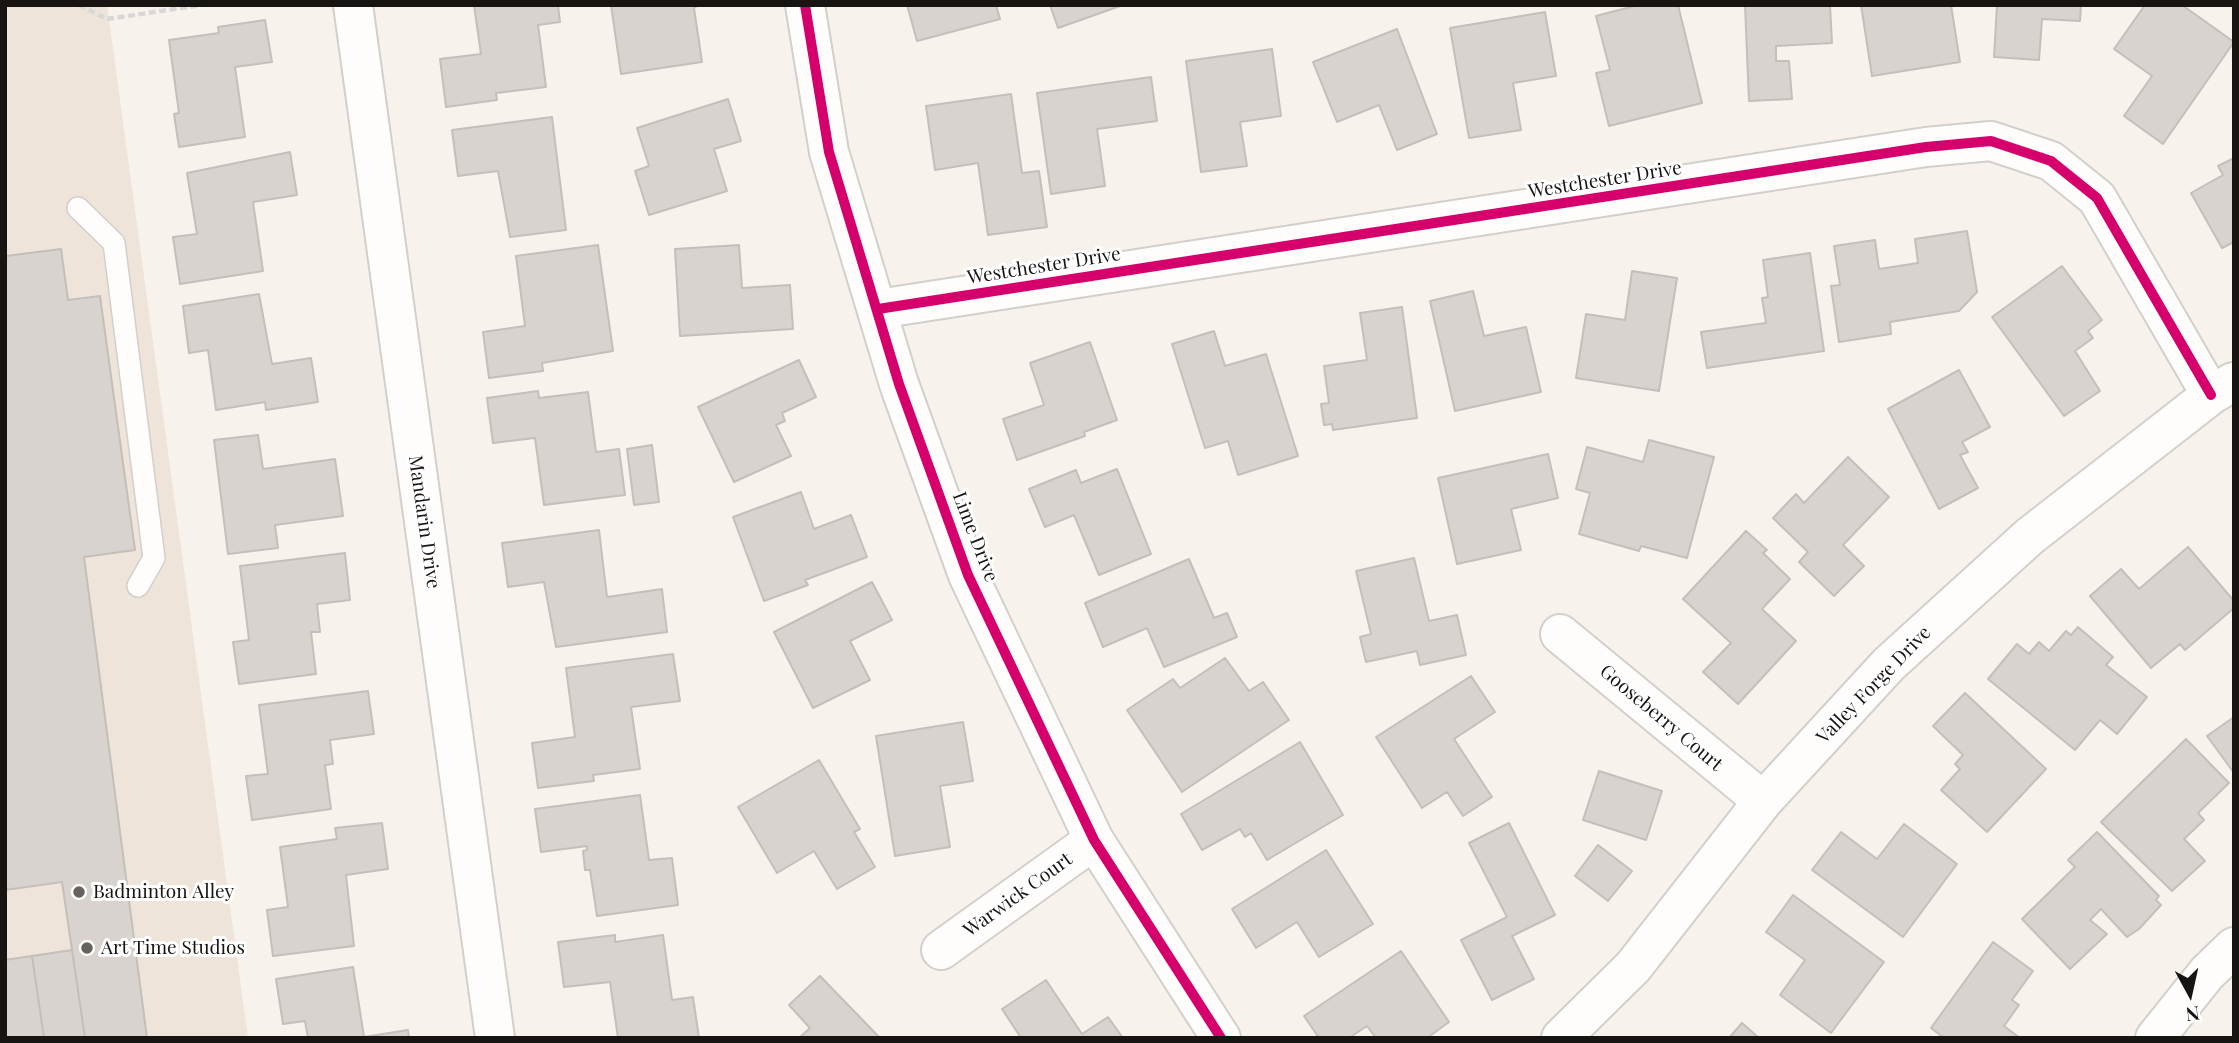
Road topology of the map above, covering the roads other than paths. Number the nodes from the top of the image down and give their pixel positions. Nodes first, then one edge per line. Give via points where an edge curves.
1 (353, 5) edge
2 (805, 5) edge
3 (78, 208) dead end
4 (878, 309) junction
5 (2222, 388) edge
6 (138, 586) dead end
7 (1560, 634) dead end
8 (1762, 801) junction
9 (1094, 840) junction
10 (2234, 947) edge
11 (941, 950) dead end
12 (495, 1038) edge
13 (1221, 1038) edge
14 (1561, 1038) edge
15 (2155, 1038) edge

1 - 12 street, Mandarin Drive
2 - 4 street, Lime Drive via 829,152
3 - 6 lane via 114,243 154,558
4 - 5 street, Westchester Drive via 1926,146 1991,141 2051,161 2097,198
4 - 9 street, Lime Drive via 899,384 968,575
5 - 8 street, Valley Forge Drive via 2020,545 1889,664
7 - 8 street, Gooseberry Court
8 - 14 street, Valley Forge Drive via 1633,967
9 - 11 street, Warwick Court
9 - 13 street, Lime Drive
10 - 15 street

